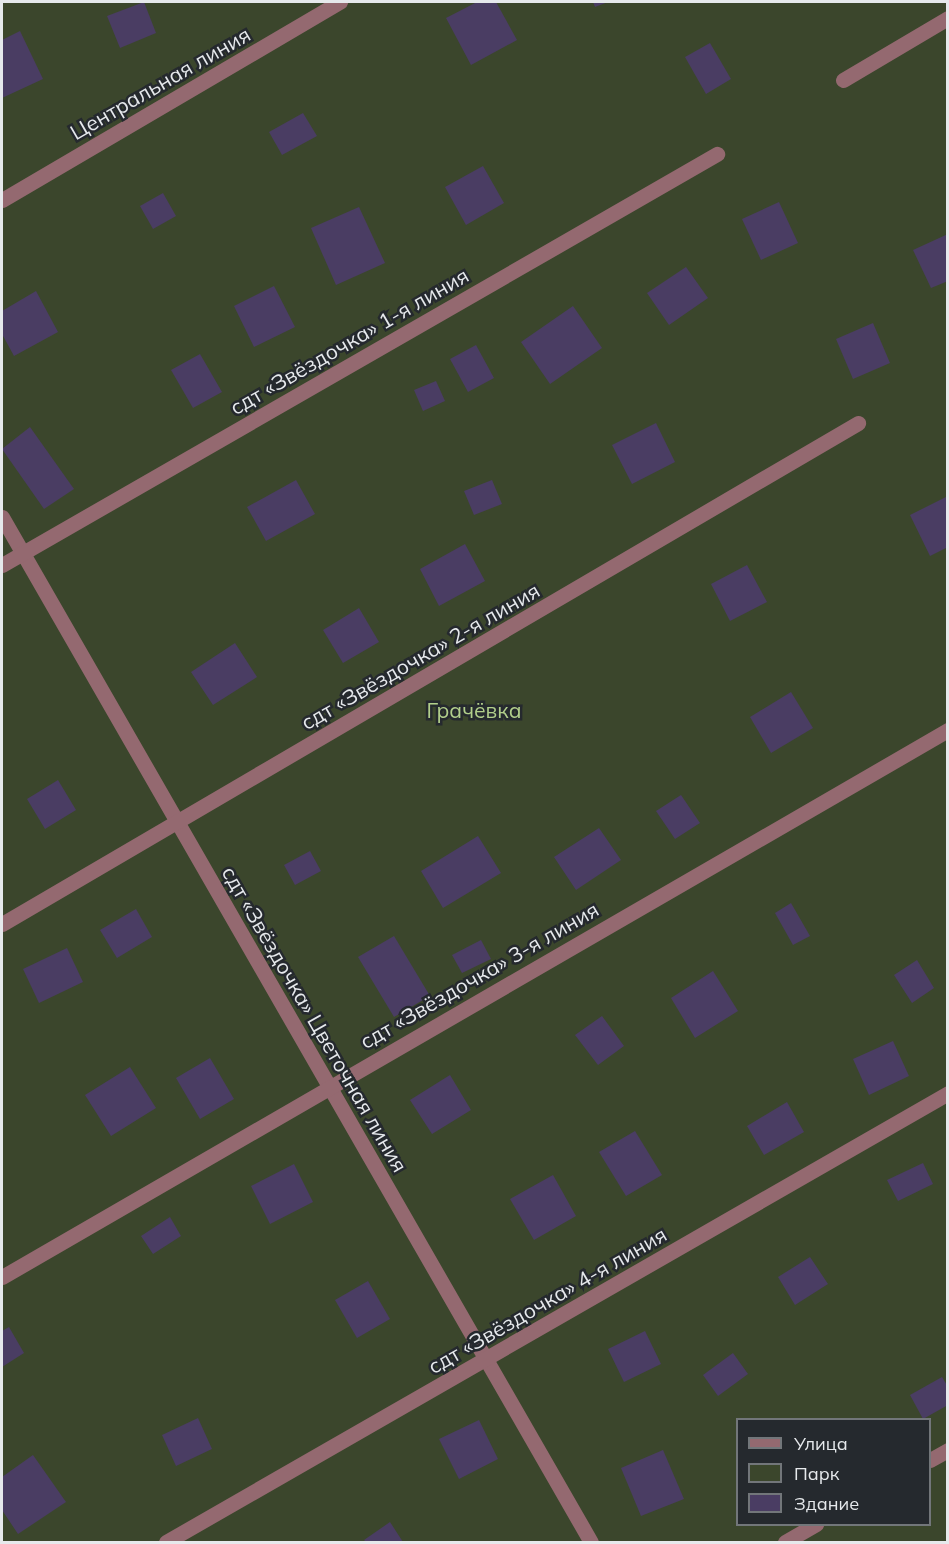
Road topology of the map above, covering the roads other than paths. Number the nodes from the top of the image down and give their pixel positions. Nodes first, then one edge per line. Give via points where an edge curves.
1 (340, 2) edge
2 (948, 18) edge
3 (843, 80) dead end
4 (717, 154) dead end
5 (2, 200) edge
6 (858, 423) dead end
7 (2, 517) edge
8 (22, 553) junction
9 (2, 565) edge
10 (948, 730) edge
11 (177, 822) junction
12 (2, 924) edge
13 (329, 1086) junction
14 (948, 1093) edge
15 (2, 1277) edge
16 (486, 1359) junction
17 (948, 1450) edge
18 (931, 1459) edge
19 (813, 1526) edge
20 (166, 1542) edge
21 (591, 1542) edge
22 (785, 1542) edge

1 - 5 street, Центральная линия
2 - 3 street
4 - 8 street, сдт «Звёздочка» 1-я линия
6 - 11 street, сдт «Звёздочка» 2-я линия
7 - 8 street, сдт «Звёздочка» Цветочная линия
8 - 9 street, сдт «Звёздочка» 1-я линия
8 - 11 street, сдт «Звёздочка» Цветочная линия
10 - 13 street, сдт «Звёздочка» 3-я линия
11 - 12 street, сдт «Звёздочка» 2-я линия
11 - 13 street, сдт «Звёздочка» Цветочная линия
13 - 15 street, сдт «Звёздочка» 3-я линия
13 - 16 street, сдт «Звёздочка» Цветочная линия
14 - 16 street, сдт «Звёздочка» 4-я линия
16 - 20 street, сдт «Звёздочка» 4-я линия
16 - 21 street, сдт «Звёздочка» Цветочная линия
17 - 18 street
19 - 22 street

